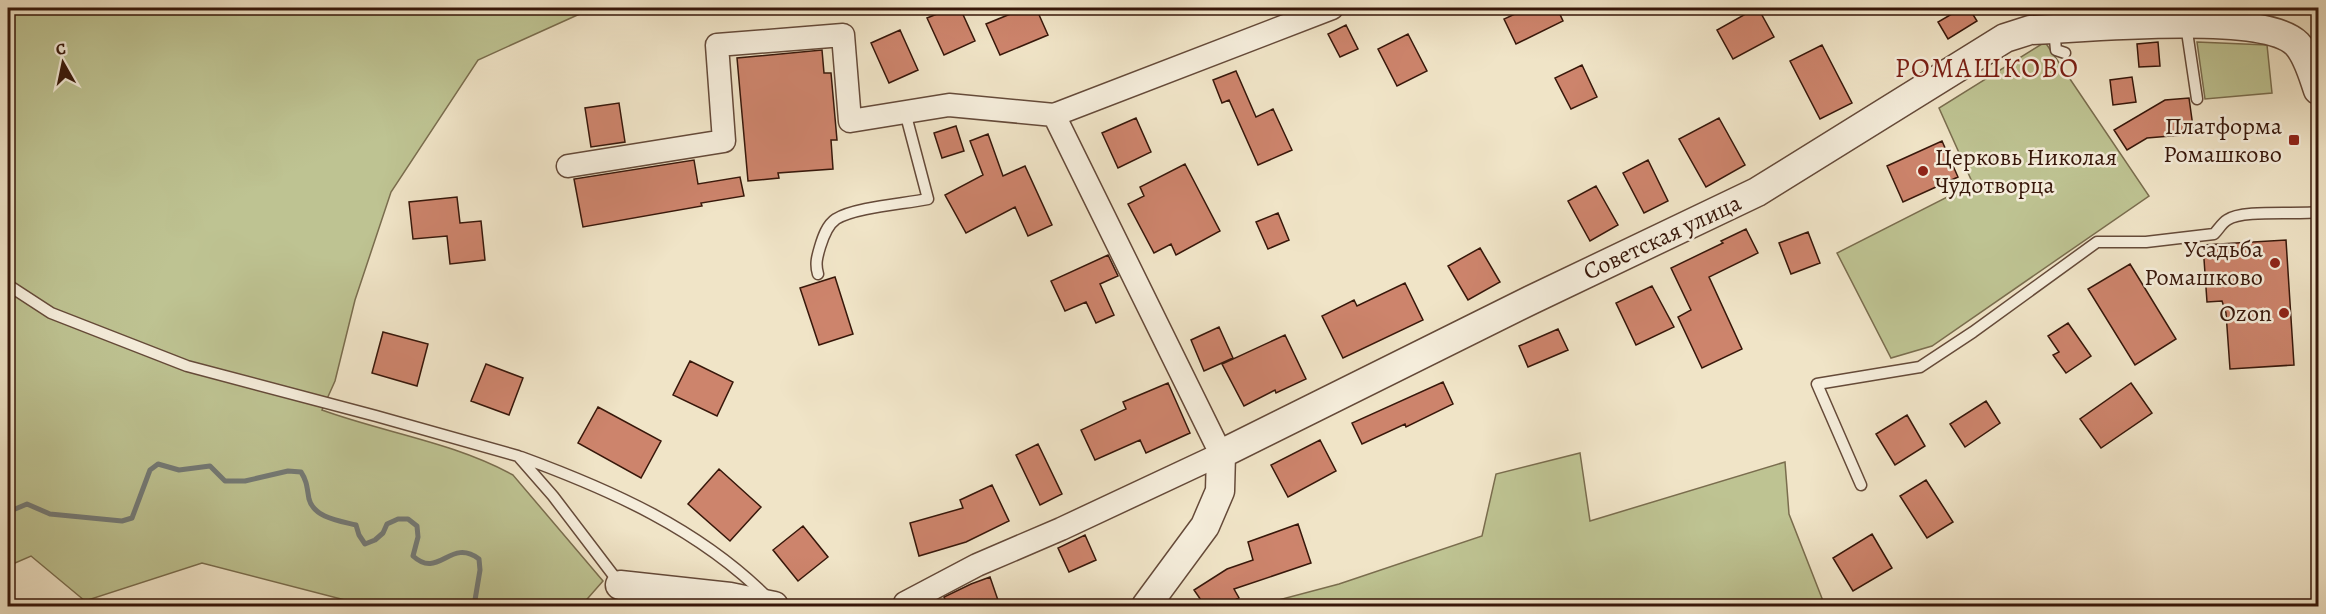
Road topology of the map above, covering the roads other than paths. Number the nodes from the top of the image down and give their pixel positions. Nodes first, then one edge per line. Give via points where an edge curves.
1 (1332, 8) edge
2 (2100, 17) edge
3 (2186, 24) junction
4 (2319, 90) edge
5 (2197, 99) dead end
6 (905, 112) junction
7 (1054, 115) junction
8 (568, 166) dead end
9 (2319, 212) edge
10 (818, 274) dead end
11 (8, 285) edge
12 (1221, 454) junction
13 (518, 456) junction
14 (1861, 484) dead end
15 (620, 585) joint
16 (905, 603) dead end
17 (775, 606) edge
18 (1146, 606) edge

1 - 7 street
2 - 3 street, Советская улица
2 - 12 street, Советская улица via 2060,40 2030,30 2005,38 1757,192
3 - 4 street, Советская улица via 2247,26 2280,33 2297,44
3 - 5 lane
6 - 7 street via 949,105
6 - 8 street via 850,121 843,35 717,45 724,141
6 - 10 lane via 928,199 834,220 819,248
7 - 12 street
9 - 14 lane via 2256,213 2228,219 2214,234 2146,242 2097,242 1920,367 1817,384
11 - 13 lane via 51,313 187,366
12 - 16 street via 977,565
12 - 18 street via 1220,491 1204,526
13 - 15 lane
13 - 17 lane via 585,481 687,532 745,574
15 - 17 street

